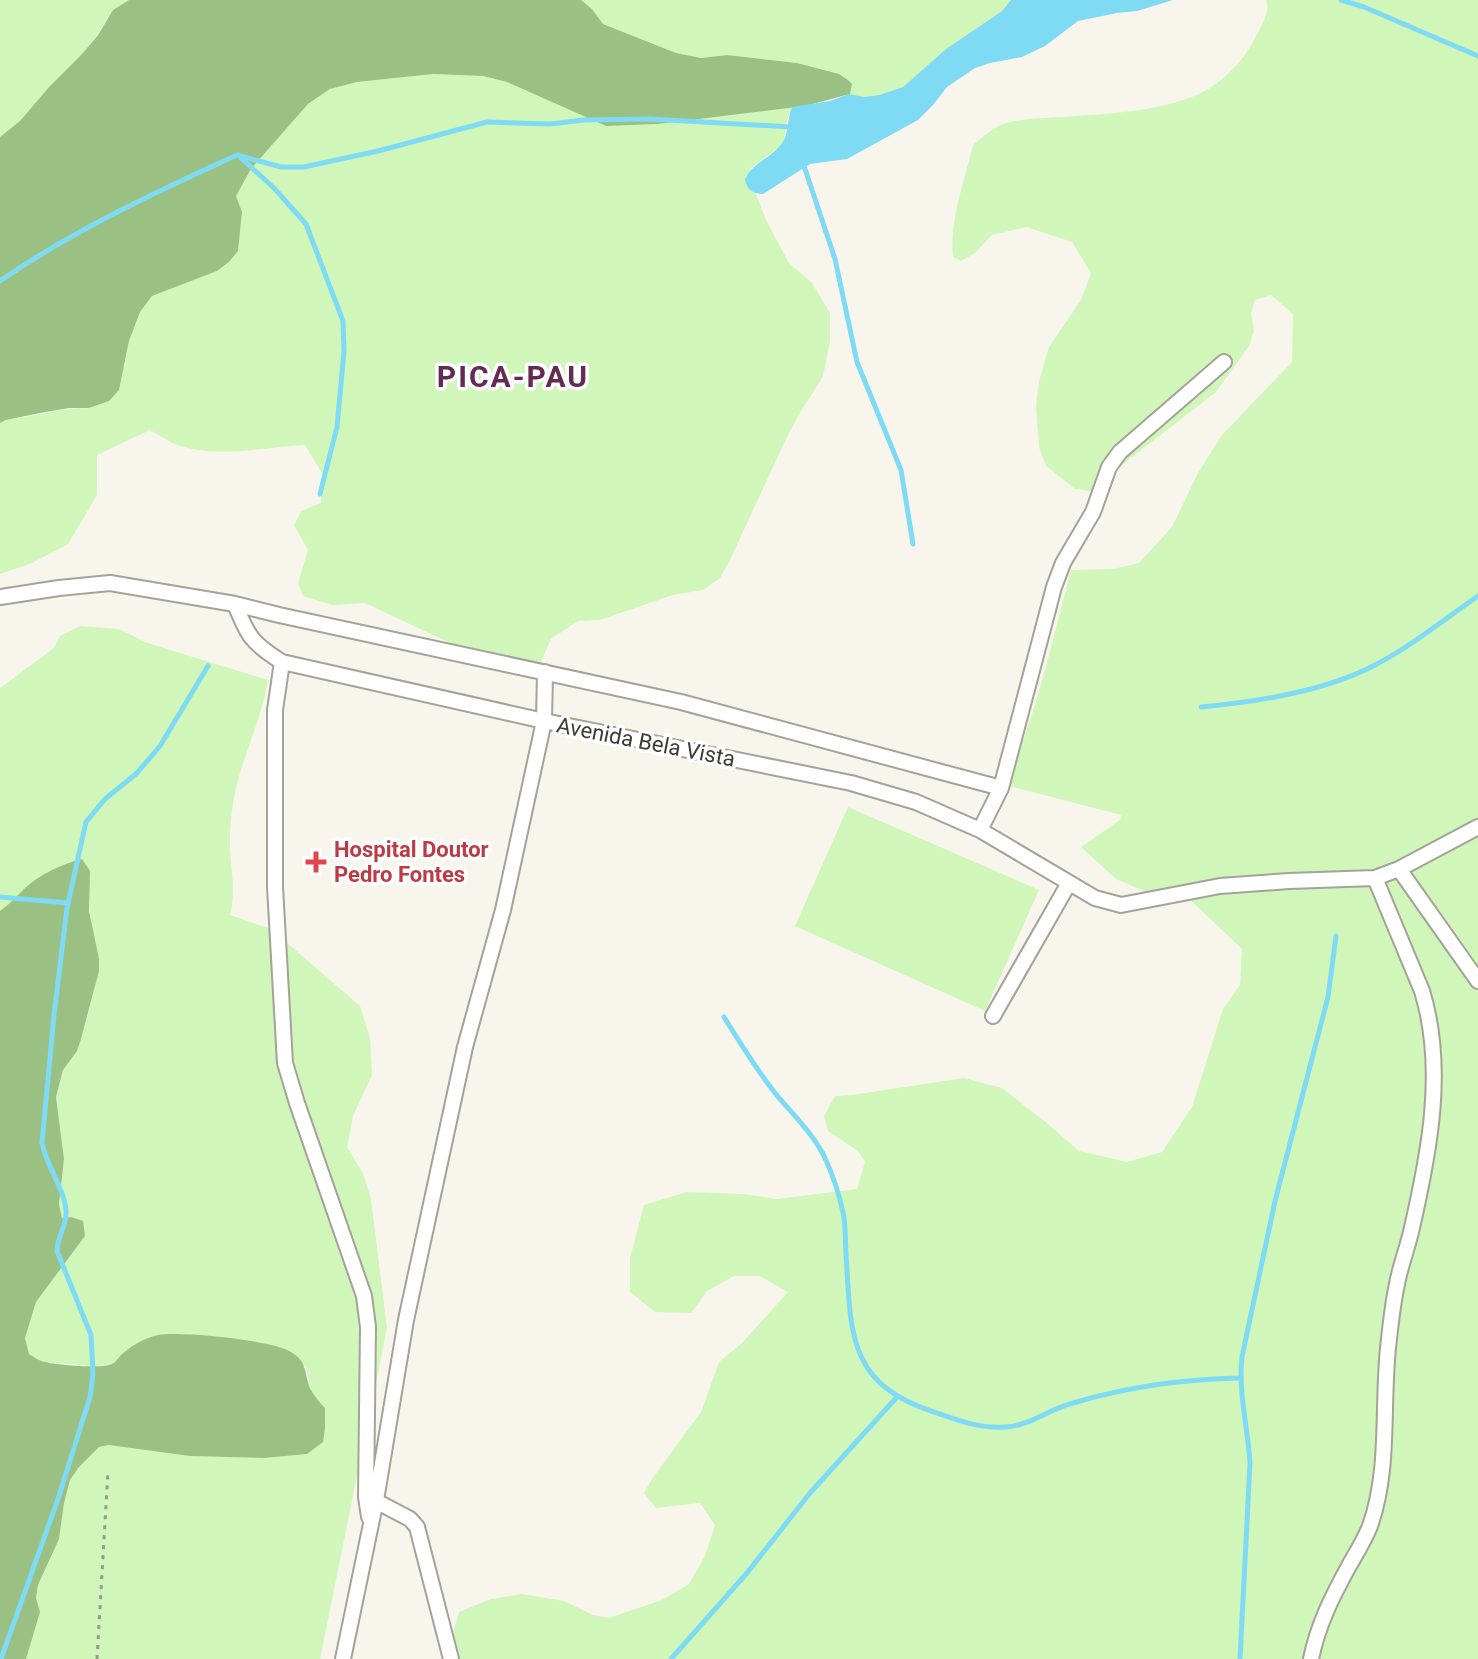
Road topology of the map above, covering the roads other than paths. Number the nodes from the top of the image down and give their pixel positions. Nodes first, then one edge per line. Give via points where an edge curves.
1 (1224, 362) dead end
2 (0, 597) edge
3 (235, 604) junction
4 (282, 662) junction
5 (545, 672) junction
6 (544, 721) junction
7 (1001, 788) junction
8 (1478, 827) edge
9 (980, 830) junction
10 (1399, 869) junction
11 (1375, 878) junction
12 (1069, 883) junction
13 (1478, 981) edge
14 (993, 1016) dead end
15 (371, 1499) junction
16 (343, 1659) edge
17 (451, 1659) edge
18 (1311, 1659) edge

1 - 7 street via 1109,467 1093,512 1054,587
2 - 3 street, Avenida Bela Vista via 110,583
3 - 4 street, Avenida Bela Vista via 250,638
3 - 5 street, Avenida Bela Vista
4 - 6 street, Avenida Bela Vista
4 - 15 street via 275,710 275,887 285,1063 364,1296
5 - 6 street
5 - 7 street, Avenida Bela Vista via 681,702
6 - 9 street, Avenida Bela Vista via 851,783 916,802
6 - 15 street via 503,910 465,1047
7 - 9 street
8 - 10 street, Avenida Bela Vista
9 - 12 street, Avenida Bela Vista
10 - 11 street, Avenida Bela Vista
10 - 13 street
11 - 12 street, Avenida Bela Vista via 1220,886 1121,905
11 - 18 street via 1428,1009 1434,1059 1431,1131 1397,1284 1376,1506 1327,1606
12 - 14 street
15 - 16 street via 371,1529
15 - 17 street via 417,1527

